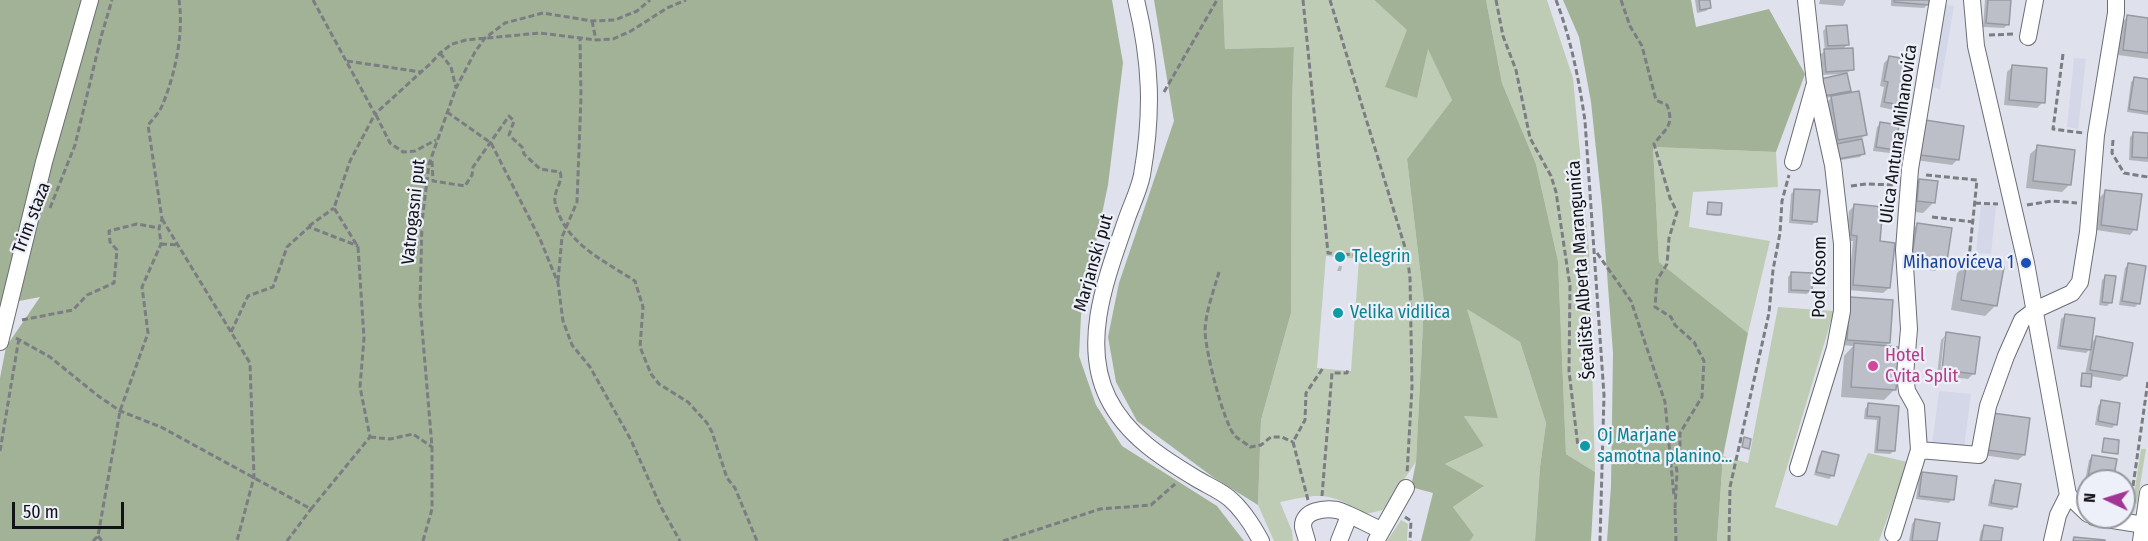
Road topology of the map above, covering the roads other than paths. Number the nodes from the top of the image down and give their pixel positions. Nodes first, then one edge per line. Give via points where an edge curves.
1 (90, 0) edge
2 (1136, 0) edge
3 (1806, 0) edge
4 (1938, 0) edge
5 (1972, 0) edge
6 (2035, 0) edge
7 (2116, 0) edge
8 (2028, 37) road end
9 (1815, 83) junction
10 (1793, 162) road end
11 (2035, 310) junction
12 (6, 329) edge
13 (1919, 450) junction
14 (1798, 468) dead end
15 (1406, 488) road end
16 (2140, 493) edge
17 (2068, 495) junction
18 (2076, 503) edge
19 (1348, 516) junction
20 (2143, 533) edge
21 (1893, 534) dead end
22 (1378, 536) edge
23 (1261, 541) edge
24 (1307, 541) edge
25 (1339, 541) edge
26 (2052, 541) edge

1 - 12 street via 44,162
2 - 23 street, Marjanski put via 1150,80 1149,131 1141,178 1100,306 1095,334 1098,365 1107,396 1120,419 1143,443 1228,498 1243,512
3 - 9 street, Pod Kosom
4 - 13 street, Ulica Antuna Mihanovića via 1909,180 1904,250 1909,329 1905,375 1907,391 1916,407
5 - 11 street via 1975,37
6 - 8 street
7 - 11 street via 2080,282 2072,293
9 - 10 street, Pod Kosom
9 - 14 street, Pod Kosom via 1834,174 1842,244 1842,311 1835,348
11 - 13 street via 2022,320 2006,356 1988,406 1979,455
11 - 17 street
13 - 21 street, Ulica Antuna Mihanovića
15 - 22 street
16 - 20 street
17 - 18 street
17 - 26 street
19 - 22 street
19 - 24 street via 1339,510 1316,511 1304,519
19 - 25 street

